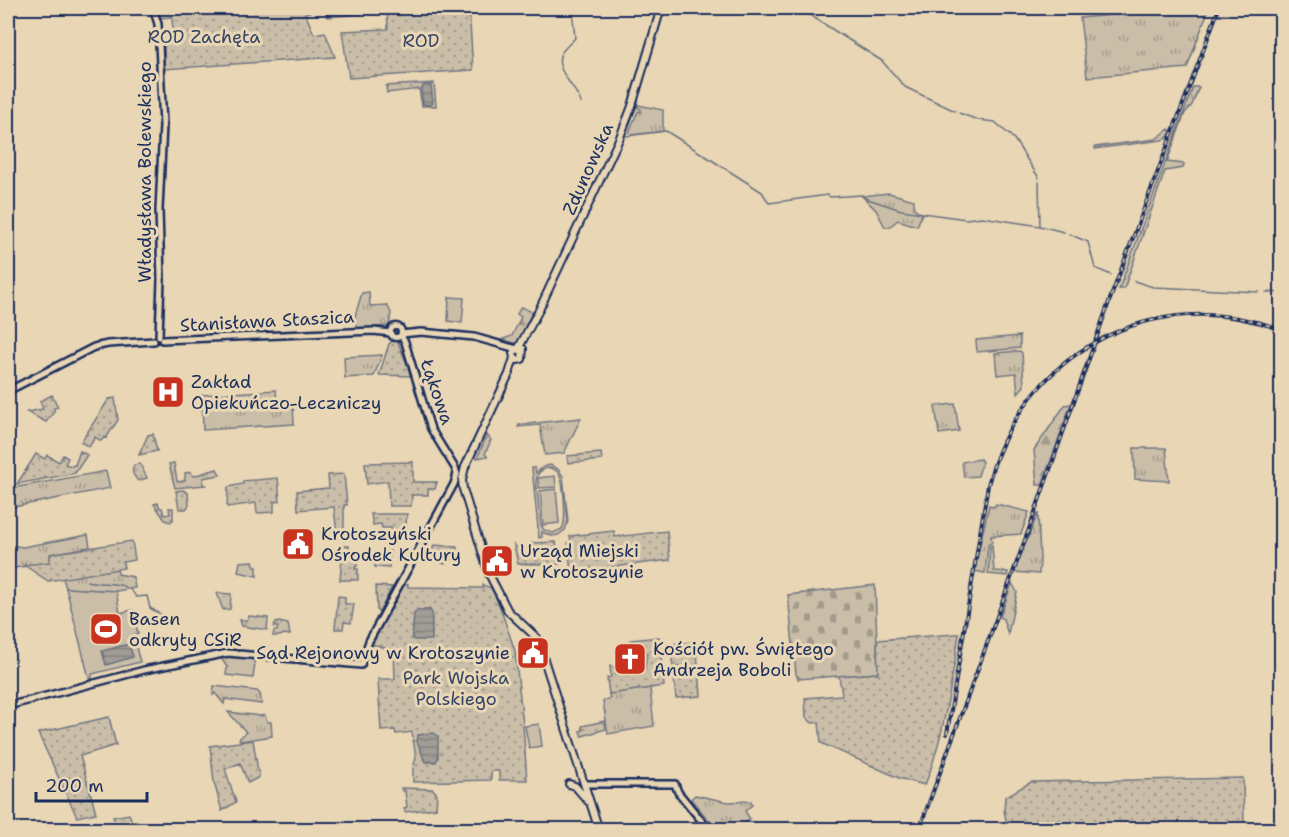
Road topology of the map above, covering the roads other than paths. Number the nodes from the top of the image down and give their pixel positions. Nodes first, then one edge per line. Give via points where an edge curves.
1 (153, 8) edge
2 (661, 8) edge
3 (391, 331) junction
4 (400, 333) junction
5 (158, 339) junction
6 (517, 354) junction
7 (8, 391) edge
8 (460, 473) junction
9 (8, 706) edge
10 (569, 784) dead end
11 (584, 784) junction
12 (591, 804) junction
13 (599, 830) edge
14 (709, 830) edge

1 - 5 street, Władysława Bolewskiego via 158,24 163,125
2 - 6 main road, Zdunowska via 620,137
3 - 4 street via 393,337
3 - 4 street, Stanisława Staszica via 396,326
3 - 5 street, Stanisława Staszica
4 - 6 street via 483,338
4 - 8 street, Łąkowa via 431,429
5 - 7 street, Stanisława Staszica via 94,347
6 - 8 main road, Zdunowska
8 - 9 street, Zdunowska via 369,641 361,665 228,653 141,670
8 - 11 main road via 492,581 508,611 533,632 539,643
10 - 12 main road
11 - 12 main road
11 - 14 street via 675,784
12 - 13 main road

